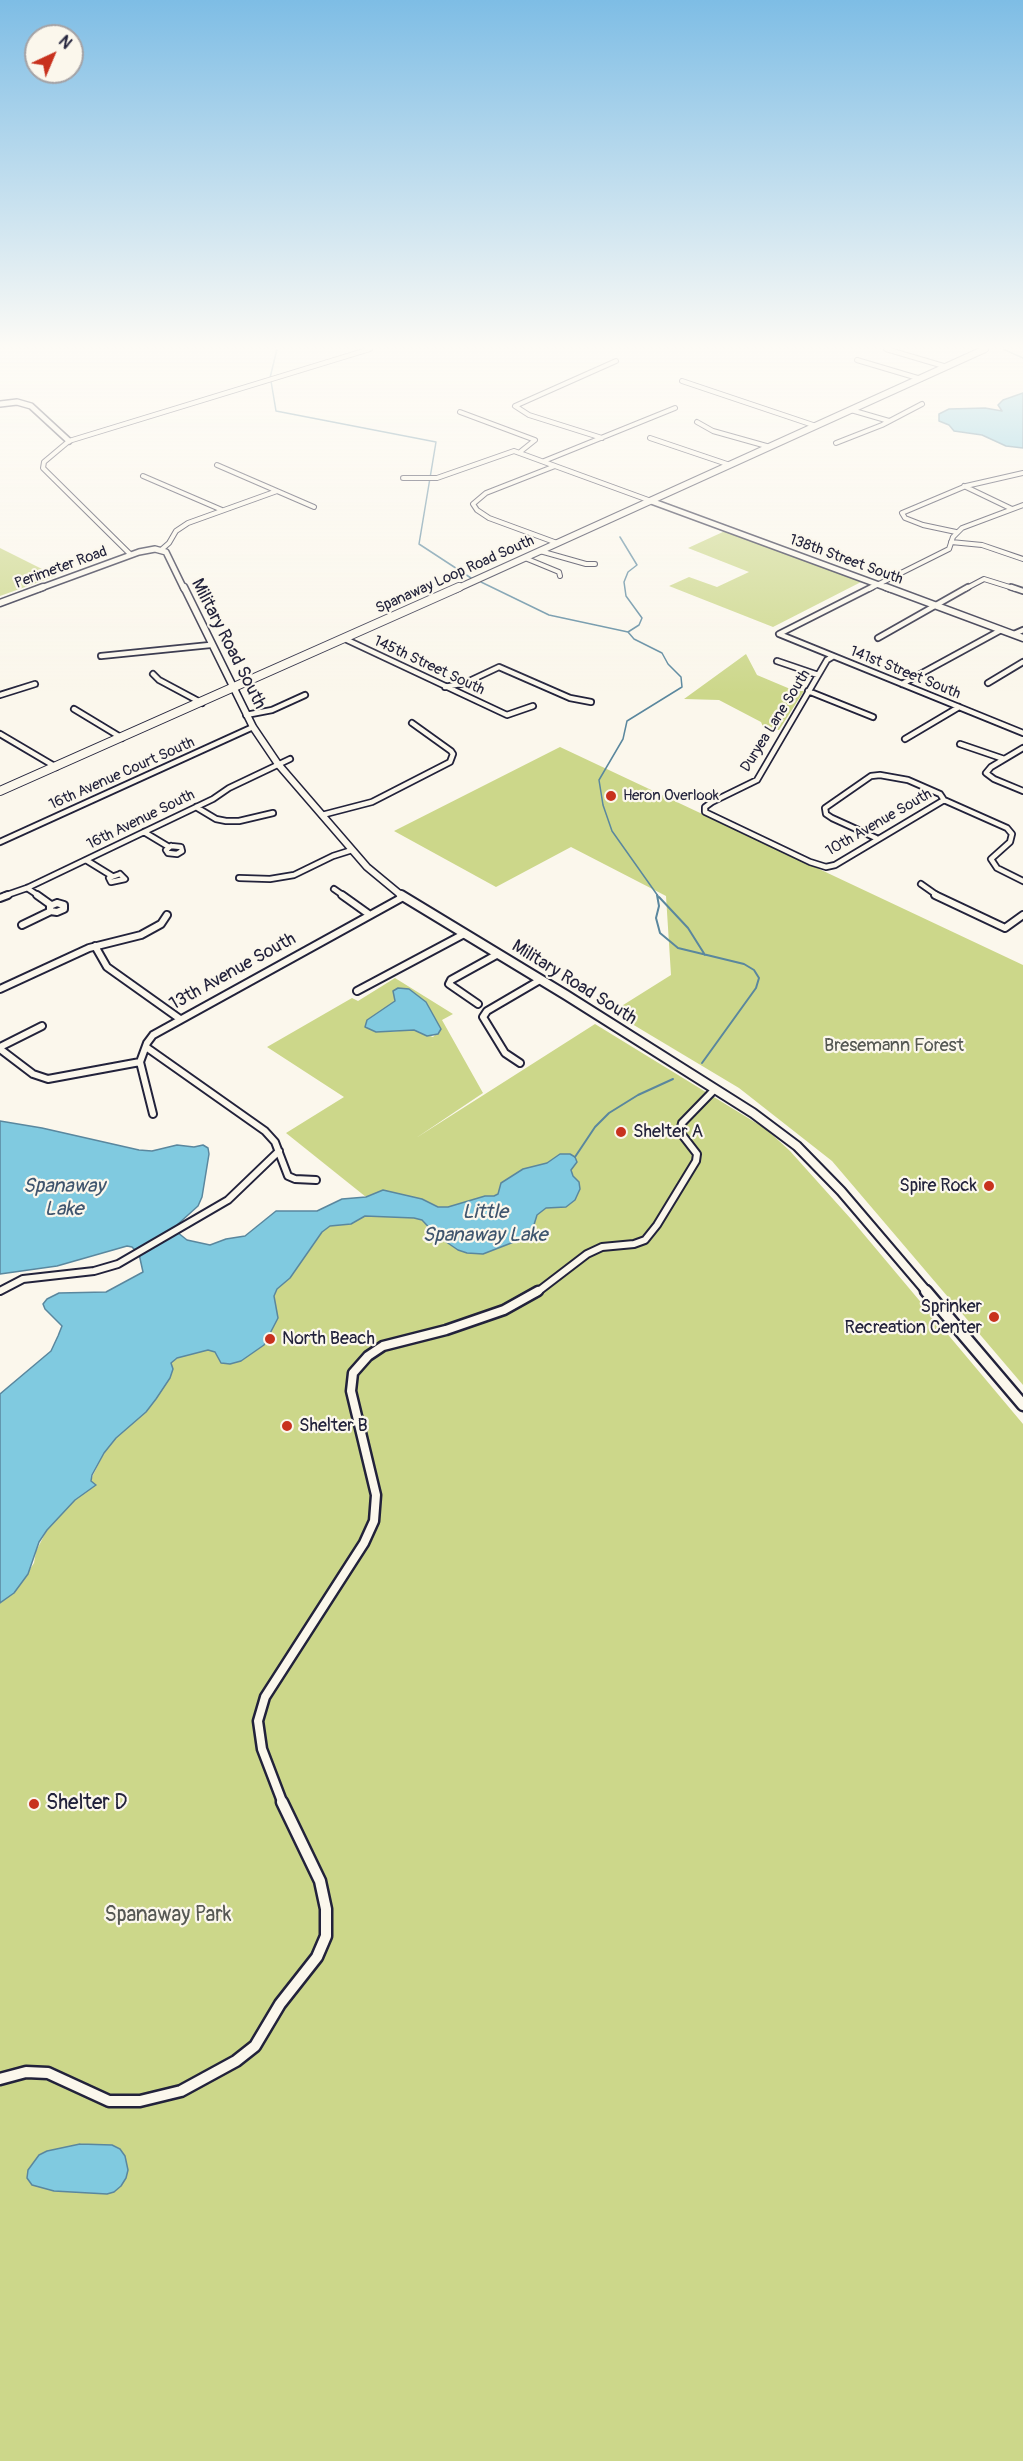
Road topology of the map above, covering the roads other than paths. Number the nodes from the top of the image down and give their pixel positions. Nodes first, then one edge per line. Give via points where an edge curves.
1 (43, 464) edge
2 (475, 464) edge
3 (550, 464) edge
4 (727, 464) edge
5 (217, 465) dead end
6 (730, 465) joint
7 (555, 466) junction
8 (1023, 473) edge
9 (143, 476) dead end
10 (403, 478) dead end
11 (964, 486) junction
12 (277, 491) junction
13 (651, 501) junction
14 (1023, 505) edge
15 (314, 507) dead end
16 (1012, 509) junction
17 (222, 510) junction
18 (956, 532) junction
19 (951, 542) junction
20 (557, 543) junction
21 (161, 550) junction
22 (540, 551) junction
23 (131, 555) junction
24 (525, 558) junction
25 (1023, 559) edge
26 (595, 564) dead end
27 (560, 576) dead end
28 (878, 584) junction
29 (1023, 591) edge
30 (0, 603) edge
31 (933, 605) junction
32 (1001, 630) junction
33 (1023, 630) edge
34 (1014, 634) junction
35 (878, 638) dead end
36 (1023, 638) edge
37 (345, 639) junction
38 (210, 645) junction
39 (101, 656) dead end
40 (832, 657) junction
41 (777, 661) dead end
42 (1023, 662) edge
43 (153, 674) dead end
44 (818, 675) junction
45 (988, 683) dead end
46 (35, 684) dead end
47 (902, 684) junction
48 (442, 686) junction
49 (232, 690) junction
50 (808, 692) junction
51 (0, 695) edge
52 (305, 695) dead end
53 (591, 702) dead end
54 (202, 703) junction
55 (532, 706) dead end
56 (959, 707) junction
57 (74, 709) dead end
58 (246, 715) junction
59 (873, 717) dead end
60 (412, 723) dead end
61 (253, 727) junction
62 (1023, 733) edge
63 (0, 734) edge
64 (122, 738) junction
65 (905, 739) dead end
66 (960, 744) dead end
67 (1023, 748) edge
68 (290, 759) dead end
69 (1004, 759) junction
70 (278, 764) junction
71 (56, 766) junction
72 (0, 791) edge
73 (1023, 791) edge
74 (944, 800) junction
75 (196, 807) junction
76 (273, 813) dead end
77 (322, 815) junction
78 (144, 832) junction
79 (876, 838) junction
80 (0, 842) edge
81 (169, 847) dead end
82 (352, 850) junction
83 (86, 860) junction
84 (826, 867) joint
85 (112, 876) dead end
86 (239, 878) dead end
87 (1023, 881) edge
88 (921, 884) dead end
89 (27, 888) junction
90 (334, 889) dead end
91 (403, 897) junction
92 (0, 898) edge
93 (167, 915) dead end
94 (370, 915) junction
95 (1023, 915) edge
96 (22, 925) dead end
97 (464, 934) junction
98 (95, 946) junction
99 (498, 954) junction
100 (540, 980) junction
101 (0, 989) edge
102 (357, 991) dead end
103 (478, 1004) dead end
104 (180, 1018) junction
105 (42, 1026) dead end
106 (146, 1047) junction
107 (0, 1048) edge
108 (140, 1062) junction
109 (520, 1063) dead end
110 (715, 1089) junction
111 (153, 1114) dead end
112 (279, 1152) junction
113 (316, 1180) dead end
114 (0, 1291) edge
115 (1023, 1405) edge
116 (0, 2079) edge

1 - 23 street, Perimeter Road via 42,467
2 - 10 street via 439,477
3 - 7 street, 138th Street South
4 - 6 street
5 - 12 street
6 - 13 main road, Spanaway Loop Road South
7 - 13 street, 138th Street South
7 - 20 street via 486,493 476,499 474,506 489,518
8 - 11 street
9 - 17 street
11 - 16 street
11 - 18 street via 902,514 923,525
12 - 15 street
12 - 17 street
13 - 20 main road, Spanaway Loop Road South
13 - 28 street, 138th Street South
14 - 16 street
16 - 18 street
17 - 21 street via 181,526
18 - 19 street
19 - 25 street via 982,545
19 - 28 street via 949,549
20 - 22 main road, Spanaway Loop Road South
21 - 23 street, Perimeter Road
21 - 38 street, Military Road South via 168,555
22 - 24 main road, Spanaway Loop Road South
22 - 26 street
23 - 30 street, Perimeter Road
24 - 27 street via 559,572
24 - 37 main road, Spanaway Loop Road South
28 - 31 street, 138th Street South
28 - 40 street, 141st Street South via 779,635
29 - 31 street via 987,579
31 - 32 street, 138th Street South
31 - 35 street
32 - 34 street, 138th Street South
32 - 47 street
33 - 34 street
34 - 36 street, 138th Street South
37 - 48 street, 145th Street South
37 - 49 main road, Spanaway Loop Road South
38 - 39 street
38 - 49 street, Military Road South
40 - 44 street, Duryea Lane South
40 - 47 street, 141st Street South
41 - 44 street
42 - 45 street
43 - 54 street
44 - 50 street, Duryea Lane South
46 - 51 street
47 - 56 street, 141st Street South
48 - 53 street via 465,683 499,667 570,698
48 - 55 street, 145th Street South via 503,713 513,714
49 - 54 main road, Spanaway Loop Road South
49 - 58 street, Military Road South
50 - 59 street
50 - 84 street, Duryea Lane South via 757,780 712,802 705,810
52 - 58 street via 273,710
54 - 64 main road, Spanaway Loop Road South
56 - 62 street, 141st Street South
56 - 65 street
57 - 64 street
58 - 61 street, Military Road South
60 - 77 street via 451,751 450,762 372,802
61 - 70 street, Military Road South
61 - 80 street, 16th Avenue Court South
63 - 71 street
64 - 71 main road, Spanaway Loop Road South
66 - 69 street
67 - 69 street
68 - 70 street, 16th Avenue South
69 - 73 street via 988,769 987,774
70 - 75 street, 16th Avenue South
70 - 77 street, Military Road South
71 - 72 main road, Spanaway Loop Road South
74 - 79 street, 10th Avenue South
74 - 79 street via 933,790 915,783 875,775 828,805 825,811 832,818
74 - 87 street via 1010,831 1010,842 991,859 997,868
75 - 76 street via 226,821
75 - 78 street, 16th Avenue South
77 - 82 street, Military Road South
78 - 81 street
78 - 83 street, 16th Avenue South
79 - 84 street, 10th Avenue South
82 - 86 street via 294,875
82 - 91 street, Military Road South
83 - 85 street
83 - 89 street, 16th Avenue South
88 - 95 street via 933,894 1005,928
89 - 92 street, 16th Avenue South
89 - 96 street via 51,908
90 - 94 street
91 - 94 street, 13th Avenue South
91 - 97 street, Military Road South
93 - 98 street via 161,924 141,935
94 - 104 street, 13th Avenue South
97 - 99 street, Military Road South
97 - 102 street
98 - 101 street
98 - 104 street via 107,967
99 - 100 street, Military Road South
99 - 103 street via 449,984
100 - 109 street via 483,1017 505,1053
100 - 110 street, Military Road South
104 - 106 street, 13th Avenue South via 153,1035
105 - 107 street
106 - 108 street, 13th Avenue South
106 - 112 street via 265,1131
107 - 108 street via 33,1074 48,1079
108 - 111 street
110 - 115 street, Military Road South via 765,1121 811,1160
110 - 116 street via 682,1123 680,1132 694,1148 696,1161 645,1240 602,1247 587,1254 529,1298 504,1310 383,1346 353,1373 351,1391 376,1495 374,1521 364,1543 265,1697 258,1722 267,1764 320,1881 326,1936 317,1957 280,2004 255,2046 181,2091 140,2101 109,2100 48,2073 26,2072
112 - 113 street via 288,1176
112 - 114 street via 228,1200 106,1269 22,1279

